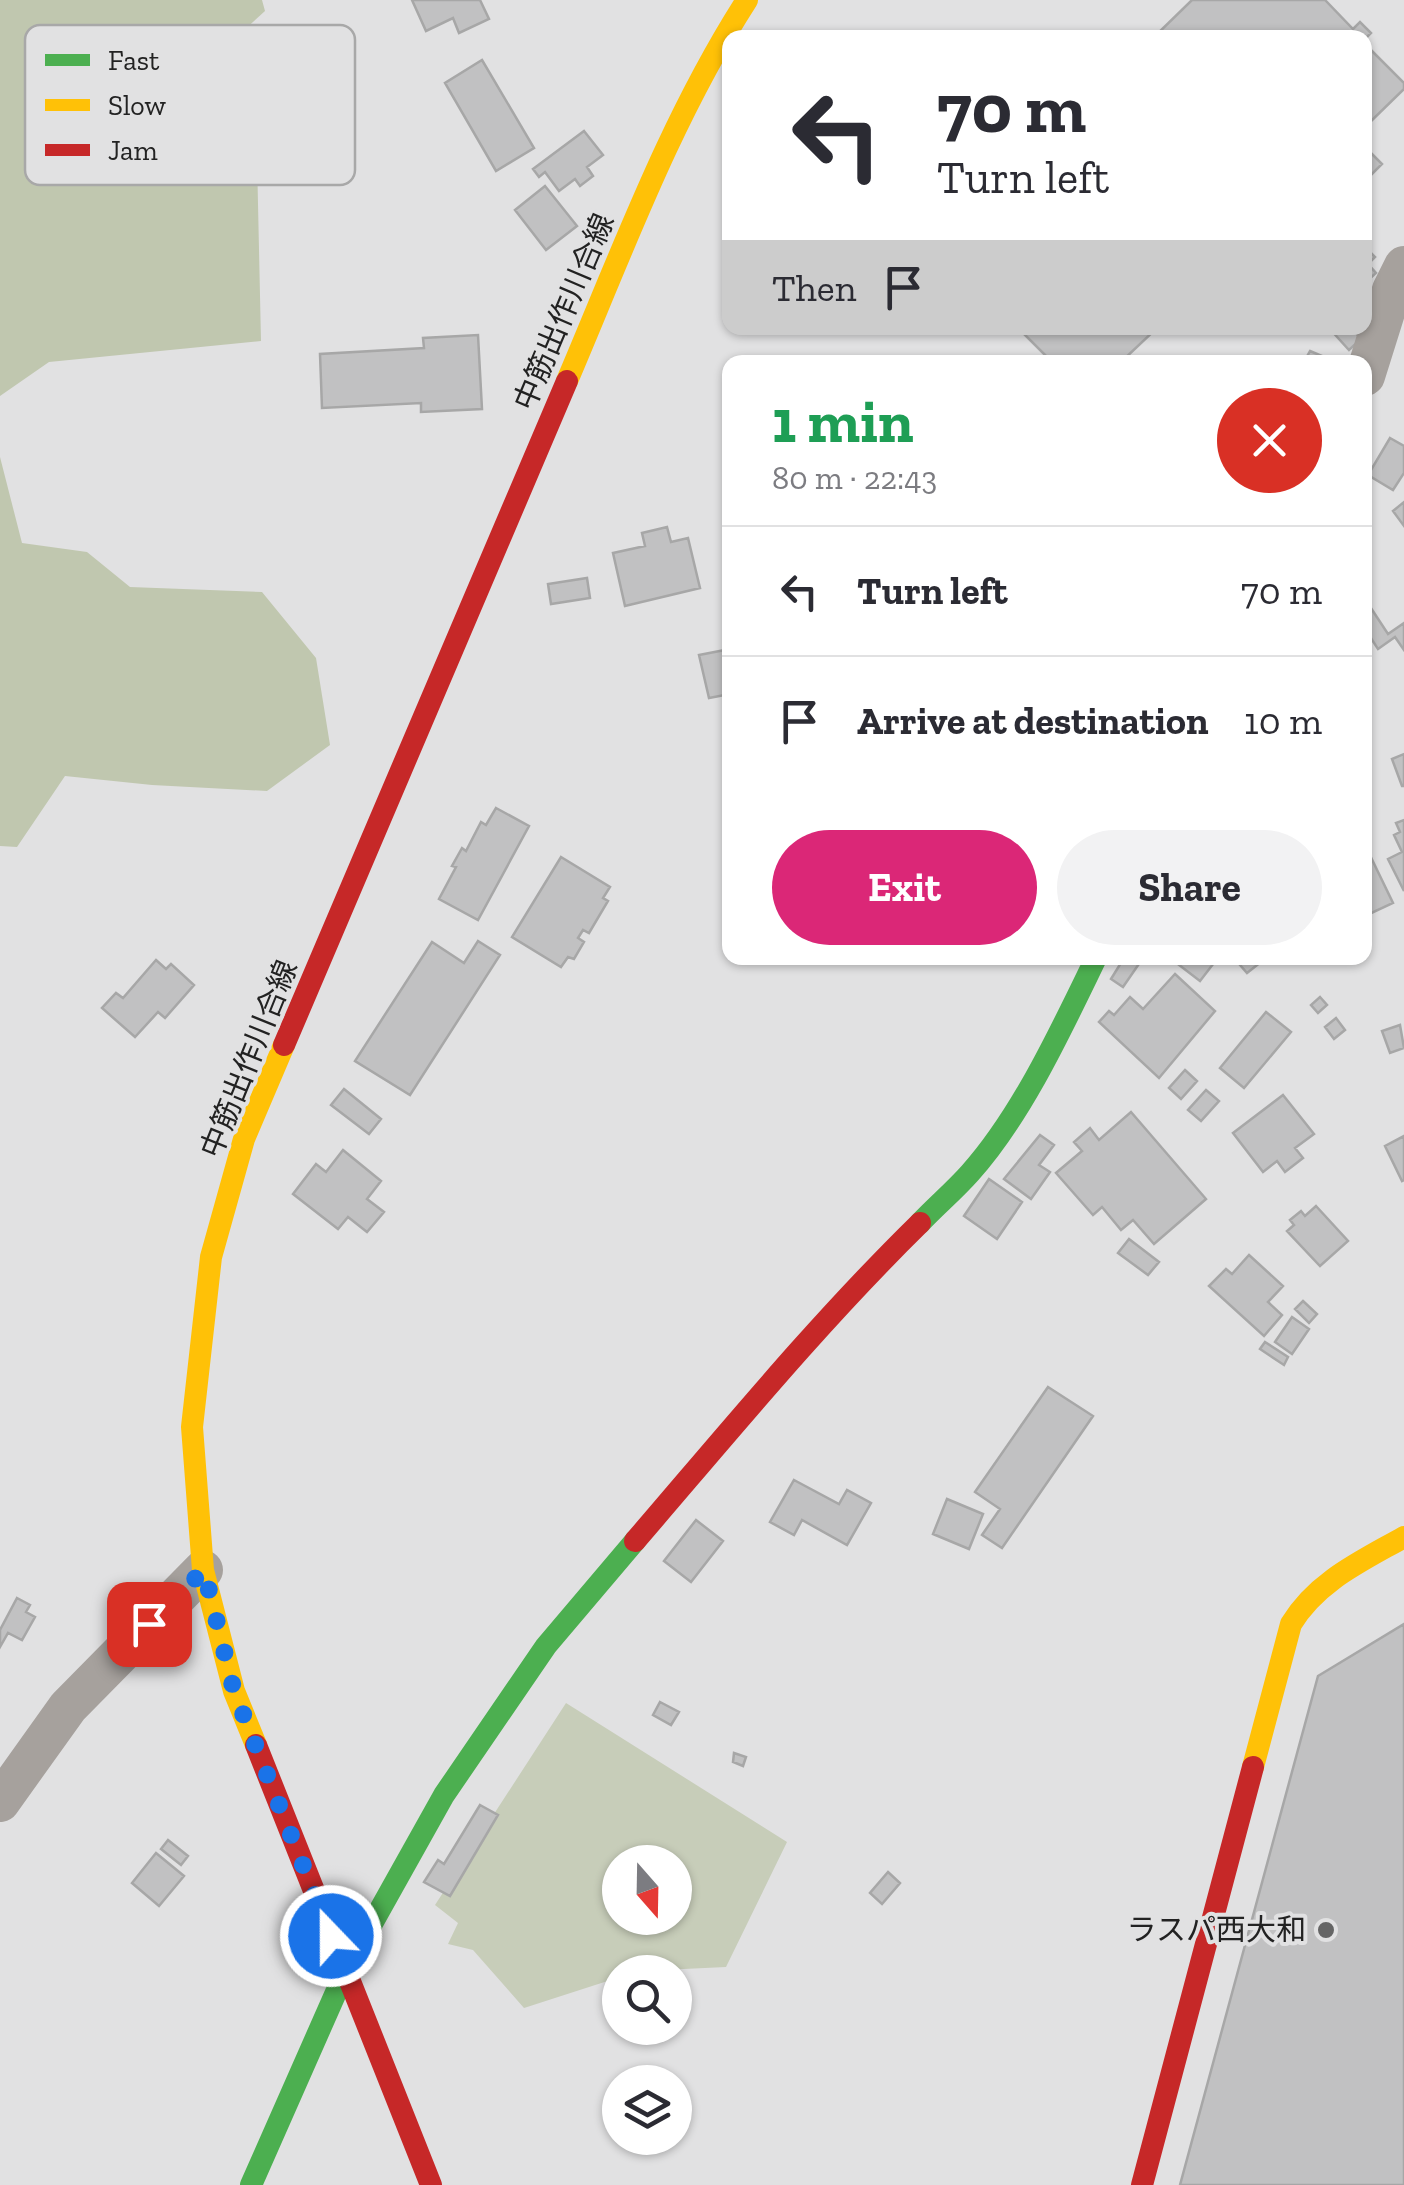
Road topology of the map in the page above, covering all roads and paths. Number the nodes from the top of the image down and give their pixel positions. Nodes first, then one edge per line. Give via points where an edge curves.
1 (747, 0) edge
2 (728, 30) edge
3 (722, 39) edge
4 (1404, 266) edge
5 (1372, 355) edge
6 (1093, 965) edge
7 (1404, 1537) edge
8 (204, 1570) junction
9 (0, 1802) edge
10 (345, 1972) junction
11 (251, 2185) edge
12 (431, 2185) edge
13 (1142, 2185) edge

1 - 2 main road, 中筋出作川合線
3 - 8 main road, 中筋出作川合線 via 681,114 244,1139 211,1257 192,1427
4 - 5 street
6 - 10 main road via 1018,1105 972,1170 859,1283 546,1646 444,1796
7 - 13 main road via 1312,1594 1291,1624
8 - 9 street via 68,1706
8 - 10 main road, 中筋出作川合線 via 234,1691
10 - 11 main road
10 - 12 main road, 中筋出作川合線

